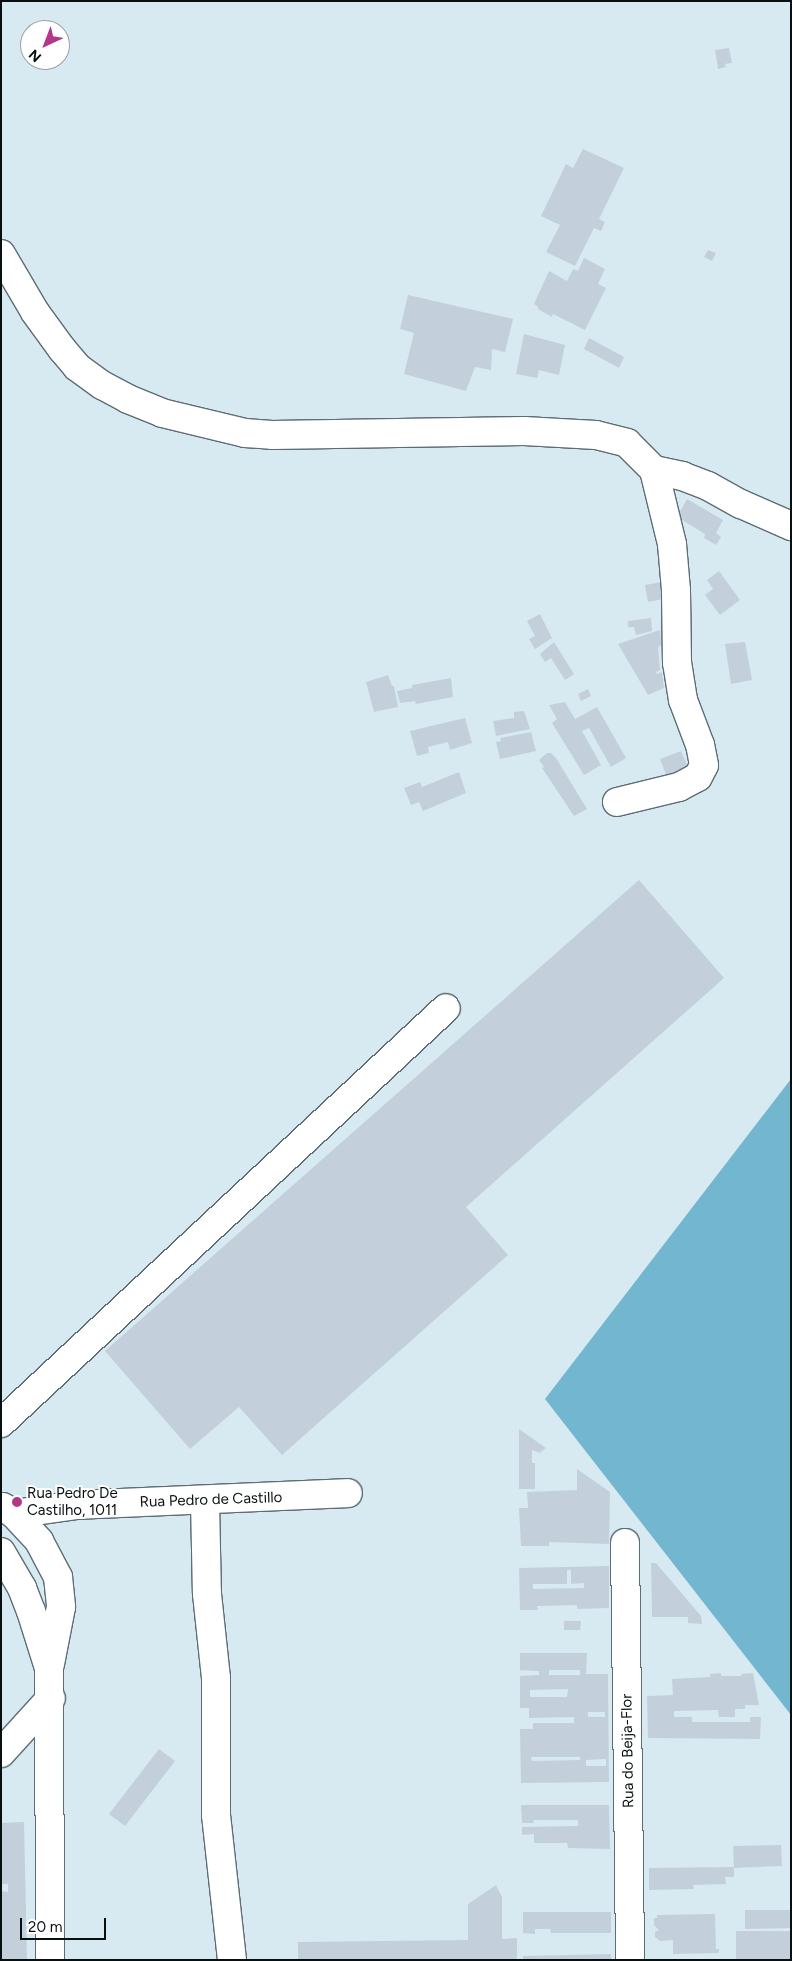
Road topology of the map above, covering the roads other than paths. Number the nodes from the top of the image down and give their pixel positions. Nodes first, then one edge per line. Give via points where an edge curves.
1 (1, 254) edge
2 (654, 470) junction
3 (791, 526) edge
4 (617, 802) dead end
5 (446, 1008) dead end
6 (1, 1423) edge
7 (348, 1493) dead end
8 (205, 1501) junction
9 (8, 1510) edge
10 (625, 1543) dead end
11 (4, 1564) edge
12 (49, 1668) junction
13 (51, 1698) junction
14 (1, 1753) edge
15 (50, 1960) edge
16 (232, 1960) edge
17 (630, 1960) edge

1 - 2 street via 35,312 62,350 78,366 128,399 162,413 245,433 272,435 524,431 596,435 627,443
2 - 3 street via 708,486
2 - 4 street via 672,544 677,664 683,700 704,765 698,777 679,788
5 - 6 street
7 - 8 street, Rua Pedro de Castillo
8 - 9 street, Rua Pedro de Castillo
8 - 16 street via 207,1594 216,1678 216,1815
9 - 12 street via 39,1541 58,1577 61,1607
10 - 17 street, Rua do Beija-Flor
11 - 12 street via 31,1610
12 - 13 street
13 - 14 street
13 - 15 street

